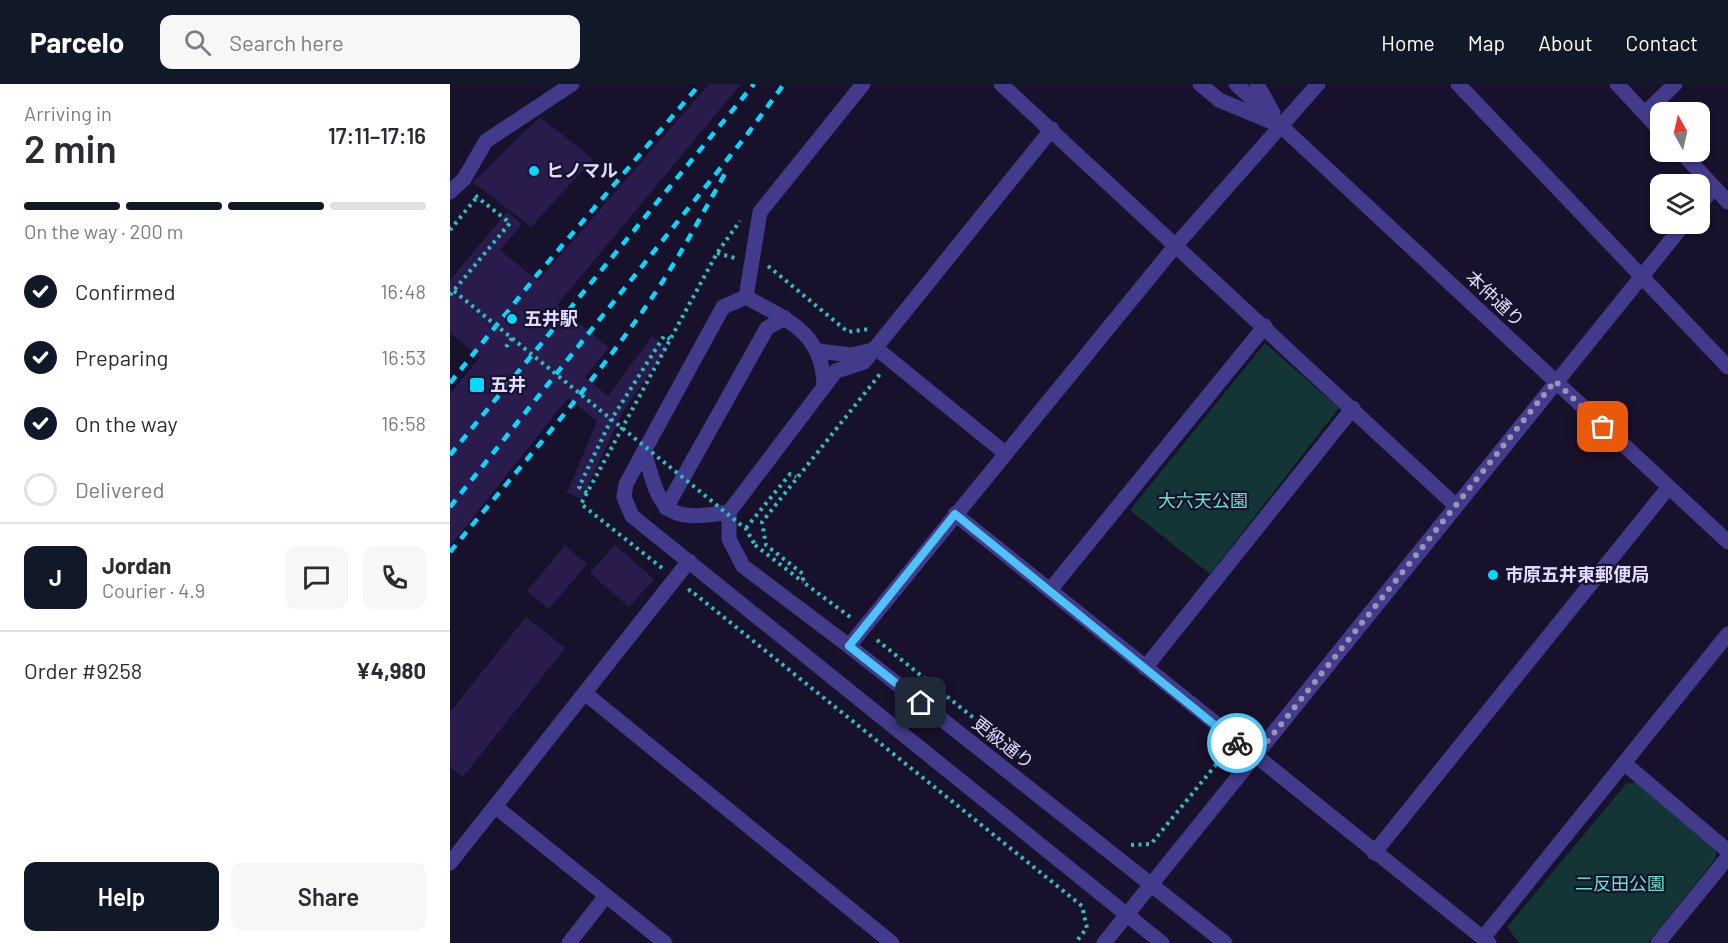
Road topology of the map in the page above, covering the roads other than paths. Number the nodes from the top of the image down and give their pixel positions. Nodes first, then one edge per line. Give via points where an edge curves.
1 (572, 84) edge
2 (863, 84) edge
3 (1001, 84) edge
4 (1200, 84) edge
5 (1236, 84) edge
6 (1257, 84) edge
7 (1318, 84) edge
8 (1458, 84) edge
9 (1617, 84) edge
10 (1675, 84) edge
11 (1645, 113) junction
12 (1650, 119) edge
13 (1280, 126) junction
14 (1052, 129) junction
15 (1690, 162) edge
16 (1714, 188) junction
17 (450, 192) edge
18 (1710, 193) edge
19 (1728, 202) edge
20 (1675, 234) edge
21 (1176, 245) junction
22 (1641, 274) junction
23 (746, 297) junction
24 (785, 318) junction
25 (1265, 326) junction
26 (877, 349) junction
27 (819, 351) junction
28 (1728, 367) edge
29 (1555, 381) junction
30 (824, 386) junction
31 (1353, 408) junction
32 (644, 452) junction
33 (1005, 453) junction
34 (1668, 488) junction
35 (1455, 505) junction
36 (666, 508) junction
37 (729, 512) junction
38 (955, 514) junction
39 (1728, 542) edge
40 (689, 561) junction
41 (1050, 590) junction
42 (1728, 634) edge
43 (849, 646) junction
44 (1145, 668) junction
45 (586, 694) junction
46 (1255, 757) junction
47 (1624, 763) junction
48 (496, 807) junction
49 (1728, 851) edge
50 (1374, 853) junction
51 (1728, 857) edge
52 (450, 863) edge
53 (1152, 884) junction
54 (606, 896) junction
55 (1127, 914) junction
56 (1486, 940) edge
57 (569, 943) edge
58 (665, 943) edge
59 (892, 943) edge
60 (1104, 943) edge
61 (1162, 943) edge
62 (1225, 943) edge
63 (1658, 943) edge

1 - 17 street via 486,141 464,179
2 - 23 street via 760,212
3 - 14 street
4 - 13 street via 1219,100
5 - 13 street, 本仲通り
6 - 13 street
7 - 13 street
8 - 22 street
9 - 11 street
10 - 11 street
11 - 12 street
13 - 21 street
13 - 29 street, 本仲通り
14 - 21 street
14 - 26 street
15 - 16 street
16 - 18 street
16 - 19 street
20 - 22 street
21 - 25 street
21 - 33 street
22 - 28 street
22 - 29 street
23 - 24 street
23 - 32 street via 723,307
24 - 27 street
24 - 36 street via 767,328
25 - 31 street
25 - 41 street
26 - 27 street via 851,355
26 - 30 street via 864,362 836,371
26 - 33 street
27 - 30 street
29 - 34 street, 本仲通り
29 - 35 street
30 - 37 street
31 - 35 street
31 - 44 street
32 - 36 street via 656,492
32 - 40 street via 626,484 625,506 632,516
33 - 38 street
34 - 39 street, 本仲通り
34 - 50 street
35 - 46 street
36 - 37 street via 681,516
37 - 43 street, 更級通り via 729,539 743,566
38 - 41 street
38 - 43 street
40 - 45 street
40 - 55 street
41 - 44 street
42 - 47 street
43 - 53 street, 更級通り
44 - 46 street
45 - 48 street
45 - 59 street
46 - 50 street
46 - 53 street
47 - 49 street
47 - 56 street
48 - 52 street
48 - 54 street
50 - 56 street
51 - 63 street
53 - 55 street
53 - 62 street, 更級通り
54 - 57 street
54 - 58 street
55 - 60 street
55 - 61 street

